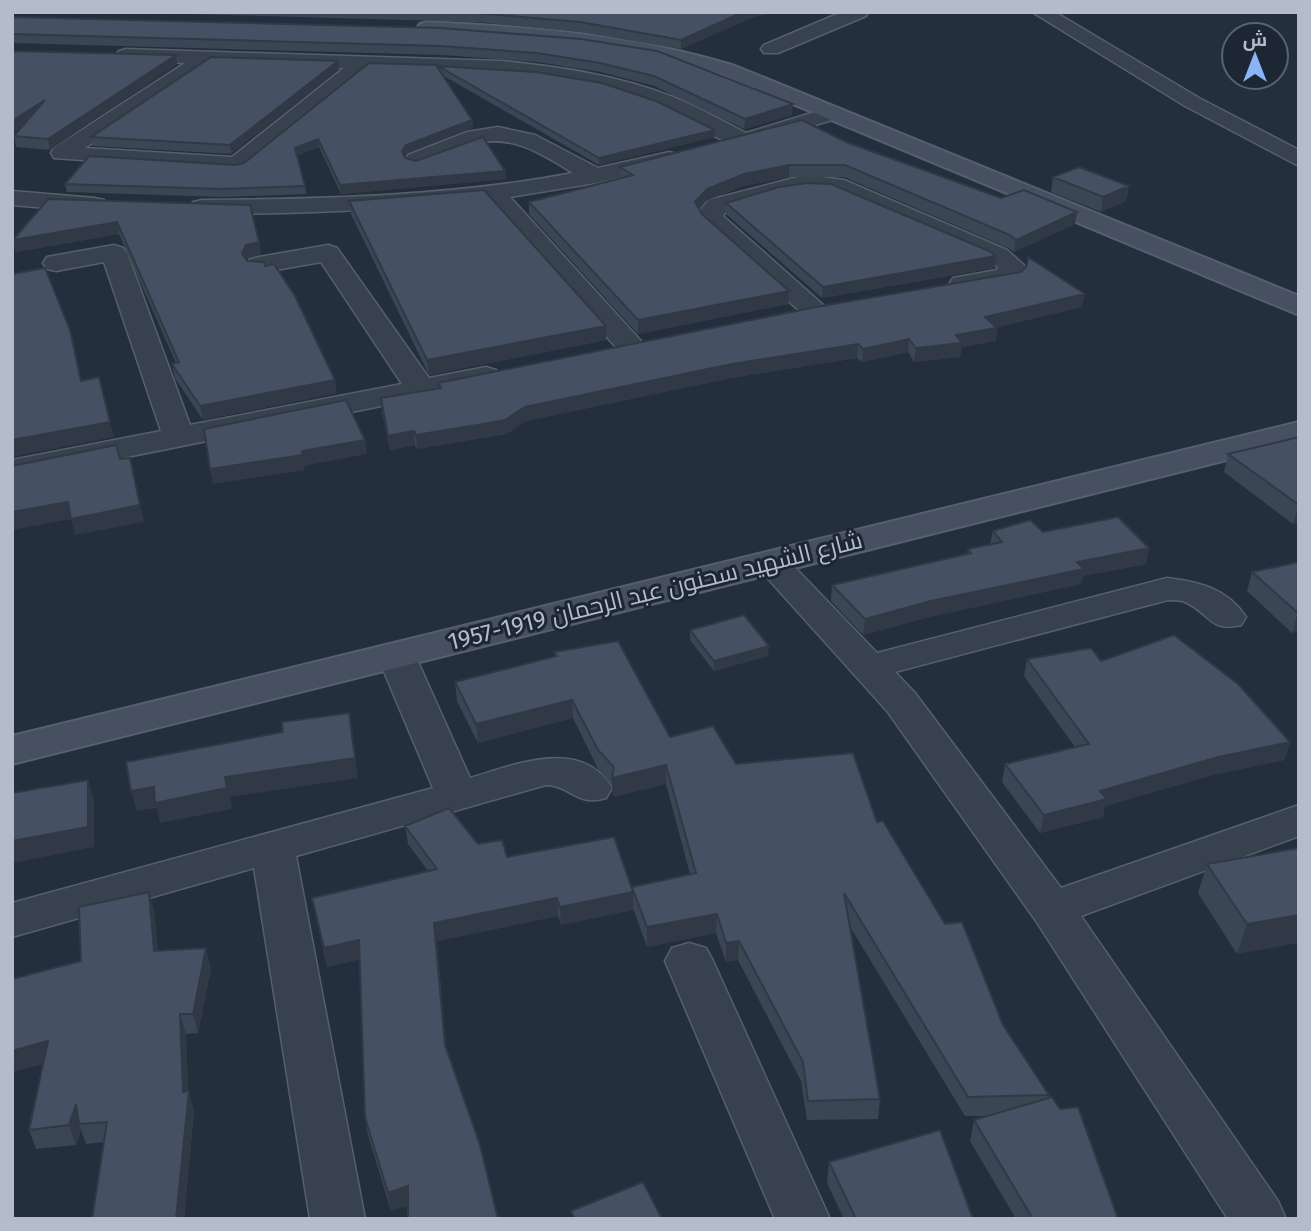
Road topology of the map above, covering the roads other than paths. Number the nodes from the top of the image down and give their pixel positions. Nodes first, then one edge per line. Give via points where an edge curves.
1 (859, 12) edge
2 (1041, 12) edge
3 (411, 28) edge
4 (772, 49) dead end
5 (110, 54) edge
6 (207, 57) junction
7 (364, 62) junction
8 (831, 113) junction
9 (742, 140) junction
10 (1299, 159) edge
11 (416, 160) edge
12 (595, 176) junction
13 (492, 192) junction
14 (12, 198) edge
15 (112, 206) edge
16 (178, 207) edge
17 (57, 263) dead end
18 (259, 265) edge
19 (932, 290) edge
20 (1299, 306) edge
21 (815, 311) edge
22 (631, 347) edge
23 (513, 371) edge
24 (421, 389) junction
25 (1299, 432) edge
26 (180, 437) junction
27 (12, 470) edge
28 (771, 562) junction
29 (1228, 617) dead end
30 (396, 655) junction
31 (870, 667) junction
32 (12, 750) edge
33 (591, 788) dead end
34 (457, 795) junction
35 (1299, 820) edge
36 (272, 846) junction
37 (1052, 909) junction
38 (12, 920) edge
39 (689, 961) dead end
40 (338, 1219) edge
41 (803, 1219) edge
42 (1259, 1219) edge

1 - 4 street
2 - 10 street
3 - 8 street via 542,34 684,55
5 - 6 street
6 - 7 street
6 - 7 street via 62,153 237,164
7 - 9 street via 502,67 592,79 667,102
8 - 9 street
8 - 20 street
9 - 12 street
11 - 12 street via 466,140 504,134 526,138
12 - 13 street
13 - 16 street via 301,206
13 - 22 street
14 - 15 street
17 - 26 street via 114,253
18 - 24 street via 328,253
19 - 21 street via 1010,276 1011,265 998,255 836,185 805,183 718,205 709,213
23 - 24 street
24 - 26 street
25 - 28 street, شارع الشهيد سحنون عبد الرحمان 1919-1957
26 - 27 street
28 - 30 street, شارع الشهيد سحنون عبد الرحمان 1919-1957
28 - 31 street
29 - 31 street via 1195,592 1167,589
30 - 32 street, شارع الشهيد سحنون عبد الرحمان 1919-1957
30 - 34 street
31 - 37 street via 901,702
33 - 34 street via 566,772 546,771
34 - 36 street
35 - 37 street
36 - 38 street
36 - 40 street
37 - 42 street
39 - 41 street

